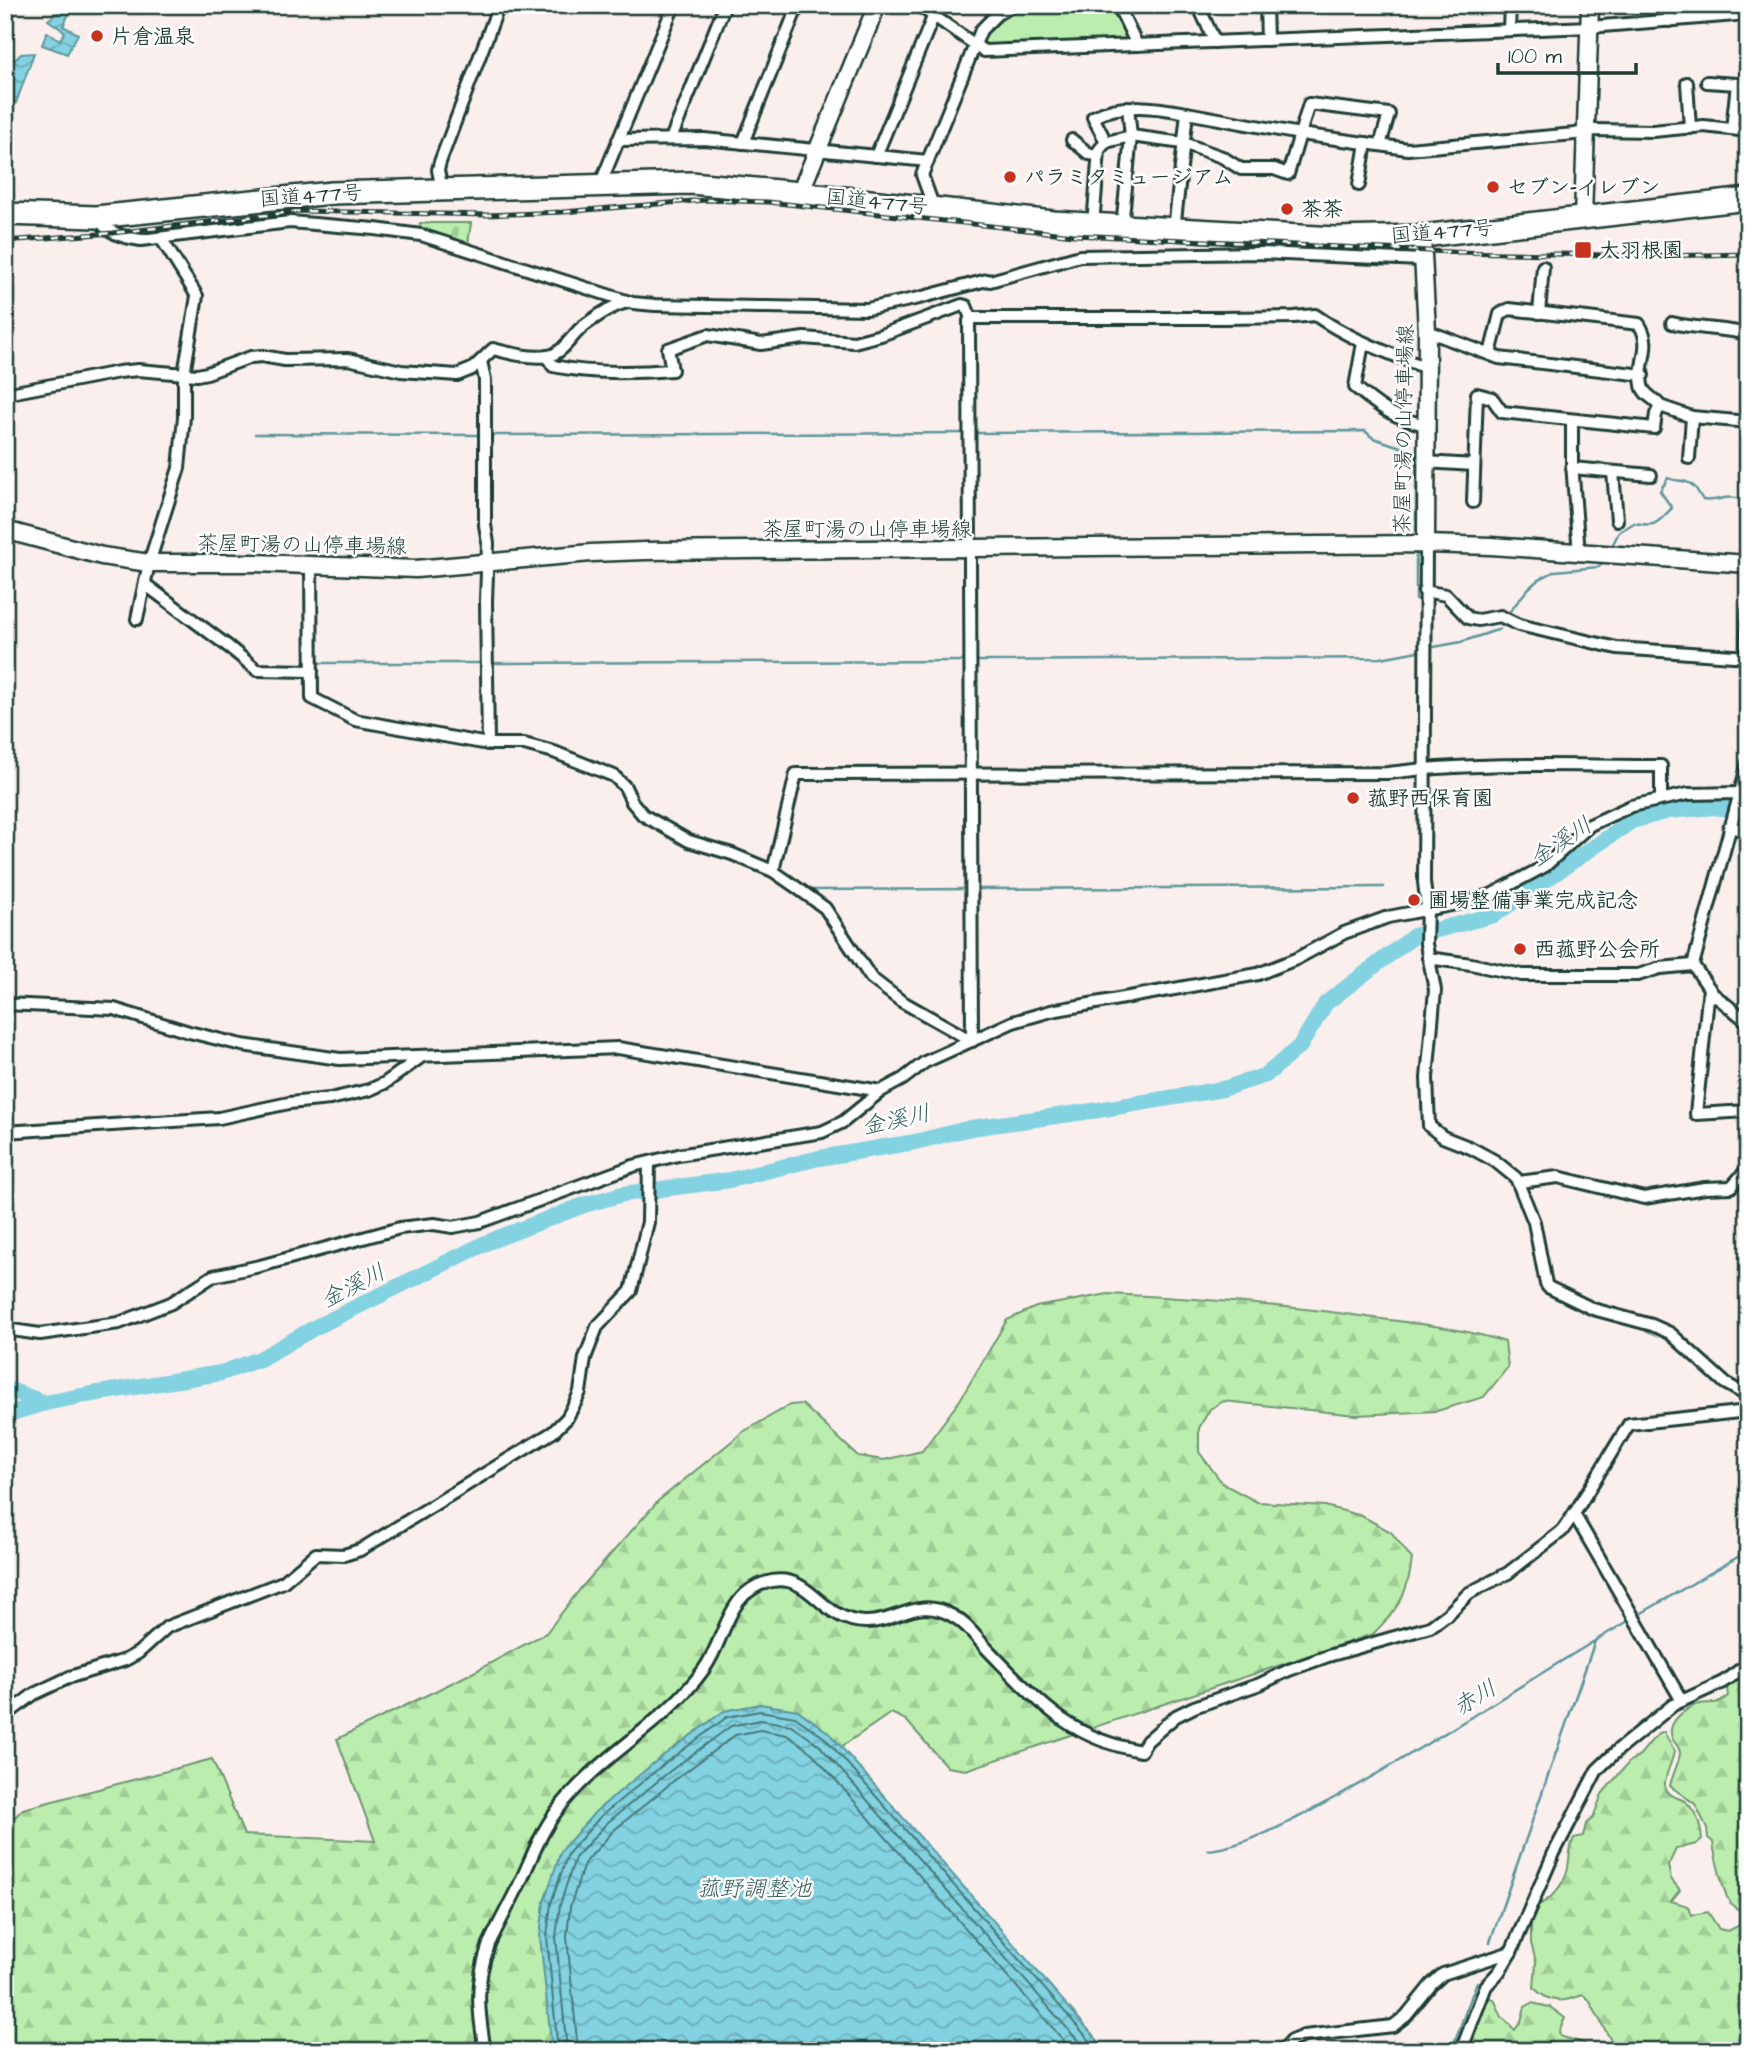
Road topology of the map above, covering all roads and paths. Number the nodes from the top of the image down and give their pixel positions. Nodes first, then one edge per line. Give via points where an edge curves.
1 (499, 5) edge
2 (674, 5) edge
3 (725, 5) edge
4 (799, 5) edge
5 (877, 5) edge
6 (918, 5) edge
7 (1014, 5) edge
8 (1118, 5) edge
9 (1198, 5) edge
10 (1266, 5) edge
11 (1510, 5) edge
12 (1590, 5) edge
13 (1669, 5) edge
14 (936, 10) edge
15 (1748, 14) edge
16 (1669, 21) junction
17 (1590, 27) junction
18 (1509, 30) junction
19 (1267, 40) junction
20 (1215, 42) junction
21 (975, 43) junction
22 (1137, 45) junction
23 (1707, 82) dead end
24 (1687, 83) dead end
25 (1128, 107) junction
26 (1187, 113) junction
27 (1690, 128) junction
28 (1732, 129) junction
29 (1748, 131) edge
30 (1584, 132) junction
31 (1300, 134) junction
32 (1131, 136) junction
33 (671, 139) junction
34 (618, 140) junction
35 (1072, 140) dead end
36 (1107, 142) junction
37 (743, 143) junction
38 (1183, 143) junction
39 (1366, 144) junction
40 (1380, 145) junction
41 (817, 150) junction
42 (1098, 155) junction
43 (876, 156) junction
44 (928, 161) junction
45 (600, 185) junction
46 (1359, 185) dead end
47 (442, 190) junction
48 (800, 193) junction
49 (1748, 199) edge
50 (934, 208) junction
51 (5, 214) edge
52 (96, 217) junction
53 (1583, 218) junction
54 (1093, 225) junction
55 (1122, 227) junction
56 (1174, 230) junction
57 (1422, 236) junction
58 (161, 238) junction
59 (1422, 260) junction
60 (1543, 267) dead end
61 (629, 302) junction
62 (1539, 313) junction
63 (971, 318) junction
64 (1672, 323) dead end
65 (1427, 331) junction
66 (1748, 334) edge
67 (1363, 343) junction
68 (1490, 354) junction
69 (547, 356) junction
70 (481, 361) junction
71 (1426, 368) junction
72 (184, 374) junction
73 (1643, 375) junction
74 (5, 394) edge
75 (1660, 406) junction
76 (1692, 417) junction
77 (1572, 421) junction
78 (1748, 422) edge
79 (1425, 425) junction
80 (1689, 458) dead end
81 (1424, 462) junction
82 (1474, 465) junction
83 (1572, 468) junction
84 (1613, 471) junction
85 (1651, 475) dead end
86 (1473, 502) dead end
87 (1617, 520) dead end
88 (5, 530) edge
89 (1419, 544) junction
90 (970, 549) junction
91 (1579, 554) junction
92 (149, 563) junction
93 (487, 563) junction
94 (1748, 565) edge
95 (311, 566) junction
96 (146, 585) junction
97 (1424, 592) junction
98 (1748, 611) edge
99 (137, 619) dead end
100 (1747, 657) edge
101 (312, 671) junction
102 (1748, 682) edge
103 (488, 744) junction
104 (1748, 763) edge
105 (1426, 768) junction
106 (971, 773) junction
107 (1741, 796) edge
108 (1661, 799) junction
109 (1730, 825) junction
110 (1748, 831) edge
111 (773, 872) junction
112 (1427, 912) junction
113 (1427, 956) junction
114 (1693, 965) junction
115 (1709, 988) junction
116 (5, 1004) edge
117 (1748, 1021) edge
118 (972, 1041) junction
119 (421, 1057) junction
120 (881, 1091) junction
121 (1748, 1111) edge
122 (5, 1132) edge
123 (649, 1166) junction
124 (1748, 1172) edge
125 (1519, 1182) junction
126 (5, 1329) edge
127 (1748, 1396) edge
128 (1748, 1411) edge
129 (1574, 1514) junction
130 (1748, 1664) edge
131 (1682, 1701) junction
132 (5, 1716) edge
133 (1511, 1952) junction
134 (485, 2051) edge
135 (1282, 2051) edge
136 (1461, 2051) edge

1 - 47 street via 440,162
2 - 34 street
3 - 33 street
4 - 37 street
5 - 41 main road
6 - 14 street
7 - 21 street via 991,18
8 - 22 street
9 - 20 street
10 - 19 street
11 - 18 street
12 - 17 main road
13 - 16 street
14 - 21 street
14 - 43 street
15 - 16 street
16 - 17 street
17 - 18 street
17 - 30 main road
18 - 19 street
19 - 20 street
20 - 22 street
21 - 22 street via 984,51
21 - 44 street
23 - 28 street via 1737,85
24 - 27 street
25 - 26 street
25 - 32 street
25 - 36 street via 1093,117
26 - 31 street
26 - 38 street
27 - 28 street
27 - 30 street
28 - 29 street
30 - 40 street via 1418,149
30 - 53 main road
31 - 38 street via 1288,174 1241,169
31 - 39 street
31 - 40 street via 1309,104 1389,114
32 - 36 street
32 - 38 street
32 - 55 street
33 - 34 street
33 - 37 street
34 - 45 street
35 - 42 street via 1089,154
36 - 42 street
37 - 41 street
38 - 56 street
39 - 40 street
39 - 46 street
41 - 43 street
41 - 48 main road
42 - 54 street
43 - 44 street
44 - 50 street via 922,175
45 - 47 highway, 国道477号
45 - 48 highway, 国道477号 via 714,184
47 - 52 highway, 国道477号 via 332,193
48 - 50 highway, 国道477号
49 - 53 highway, 国道477号
50 - 54 highway, 国道477号
51 - 52 highway, 国道477号
52 - 58 street via 105,229 128,239
53 - 57 highway, 国道477号
54 - 55 highway, 国道477号
55 - 56 highway, 国道477号
56 - 57 highway, 国道477号 via 1335,239
57 - 59 main road, 茶屋町湯の山停車場線
58 - 61 street via 290,222 421,235
58 - 72 street via 197,296
59 - 61 street via 1260,253 1090,255 867,309
59 - 65 main road, 茶屋町湯の山停車場線
60 - 62 street
61 - 69 street via 602,313 560,351
62 - 68 street via 1509,309 1500,314
62 - 73 street via 1639,324 1646,340
63 - 67 street via 1315,315
63 - 69 street via 962,305 854,342 804,338 761,344 708,335 668,349 672,370 583,371 553,366
63 - 90 street
64 - 66 street
65 - 68 street
65 - 71 main road, 茶屋町湯の山停車場線
67 - 71 street
67 - 79 street via 1355,387 1399,419
68 - 73 street
69 - 70 street via 493,349
70 - 72 street via 457,375 401,371 348,359 251,356 207,373
70 - 93 street
71 - 79 main road, 茶屋町湯の山停車場線
72 - 74 street via 119,372
72 - 92 street via 179,468
73 - 75 street via 1642,386
75 - 76 street
75 - 77 street via 1654,428
76 - 78 street
76 - 80 street
77 - 82 street via 1502,412 1492,398 1476,394
77 - 83 street
79 - 81 main road, 茶屋町湯の山停車場線
81 - 82 street
81 - 89 main road, 茶屋町湯の山停車場線
82 - 86 street
83 - 84 street
83 - 91 street
84 - 85 street
84 - 87 street
88 - 92 main road, 茶屋町湯の山停車場線 via 102,556
89 - 90 main road, 茶屋町湯の山停車場線
89 - 91 main road
89 - 97 street
90 - 93 main road, 茶屋町湯の山停車場線 via 632,551
90 - 106 street
91 - 94 main road
92 - 95 main road, 茶屋町湯の山停車場線
92 - 96 street
93 - 95 main road, 茶屋町湯の山停車場線 via 416,569
93 - 103 street
95 - 101 street
96 - 99 street
96 - 101 street via 257,670
97 - 100 street via 1446,595 1468,618 1505,619 1617,648
97 - 105 street
98 - 100 street
100 - 102 street
101 - 103 street via 312,698 355,720
103 - 111 street via 524,744 614,776 643,815 689,841
104 - 107 street
105 - 106 street via 1388,773
105 - 108 street via 1661,766
105 - 112 street
106 - 111 street via 796,774
106 - 118 street
107 - 108 street via 1688,794
107 - 109 street
108 - 112 street via 1631,806 1590,825 1545,866 1491,895
109 - 110 street
109 - 114 street
111 - 118 street via 825,908 871,978 901,1001
112 - 113 street
112 - 118 street via 1388,917 1353,929 1258,974 1051,1011
113 - 114 street via 1522,975 1638,975
113 - 125 street via 1434,990 1427,1078 1429,1126 1495,1161
114 - 115 street
115 - 117 street
115 - 121 street via 1696,1114
116 - 119 street via 114,1009 189,1032 291,1054 340,1059
118 - 120 street via 925,1062
119 - 120 street via 618,1048
119 - 122 street via 385,1083 330,1099 219,1118
120 - 123 street via 844,1122 822,1132 678,1155
123 - 126 street via 570,1188 480,1222 400,1228 213,1276 171,1303 119,1323 40,1334
123 - 132 street via 648,1223 631,1291 597,1327 585,1358 580,1392 553,1433 360,1550 344,1555 316,1554 283,1582 167,1627 138,1653 34,1694
124 - 125 street via 1731,1187 1644,1198 1558,1177
125 - 127 street via 1534,1222 1548,1287 1593,1309 1670,1333 1725,1383
128 - 129 street via 1629,1424
129 - 131 street
129 - 134 street via 1537,1553 1469,1593 1430,1627 1328,1656 1194,1707 1176,1716 1141,1751 1098,1738 1043,1707 964,1623 947,1613 916,1608 859,1622 837,1616 794,1583 782,1580 758,1585 738,1600 713,1654 688,1690 584,1781 541,1836 482,1962 478,2009
130 - 131 street
131 - 133 street via 1597,1770
133 - 135 street via 1443,1974 1393,2026 1304,2036
133 - 136 street via 1486,1986

